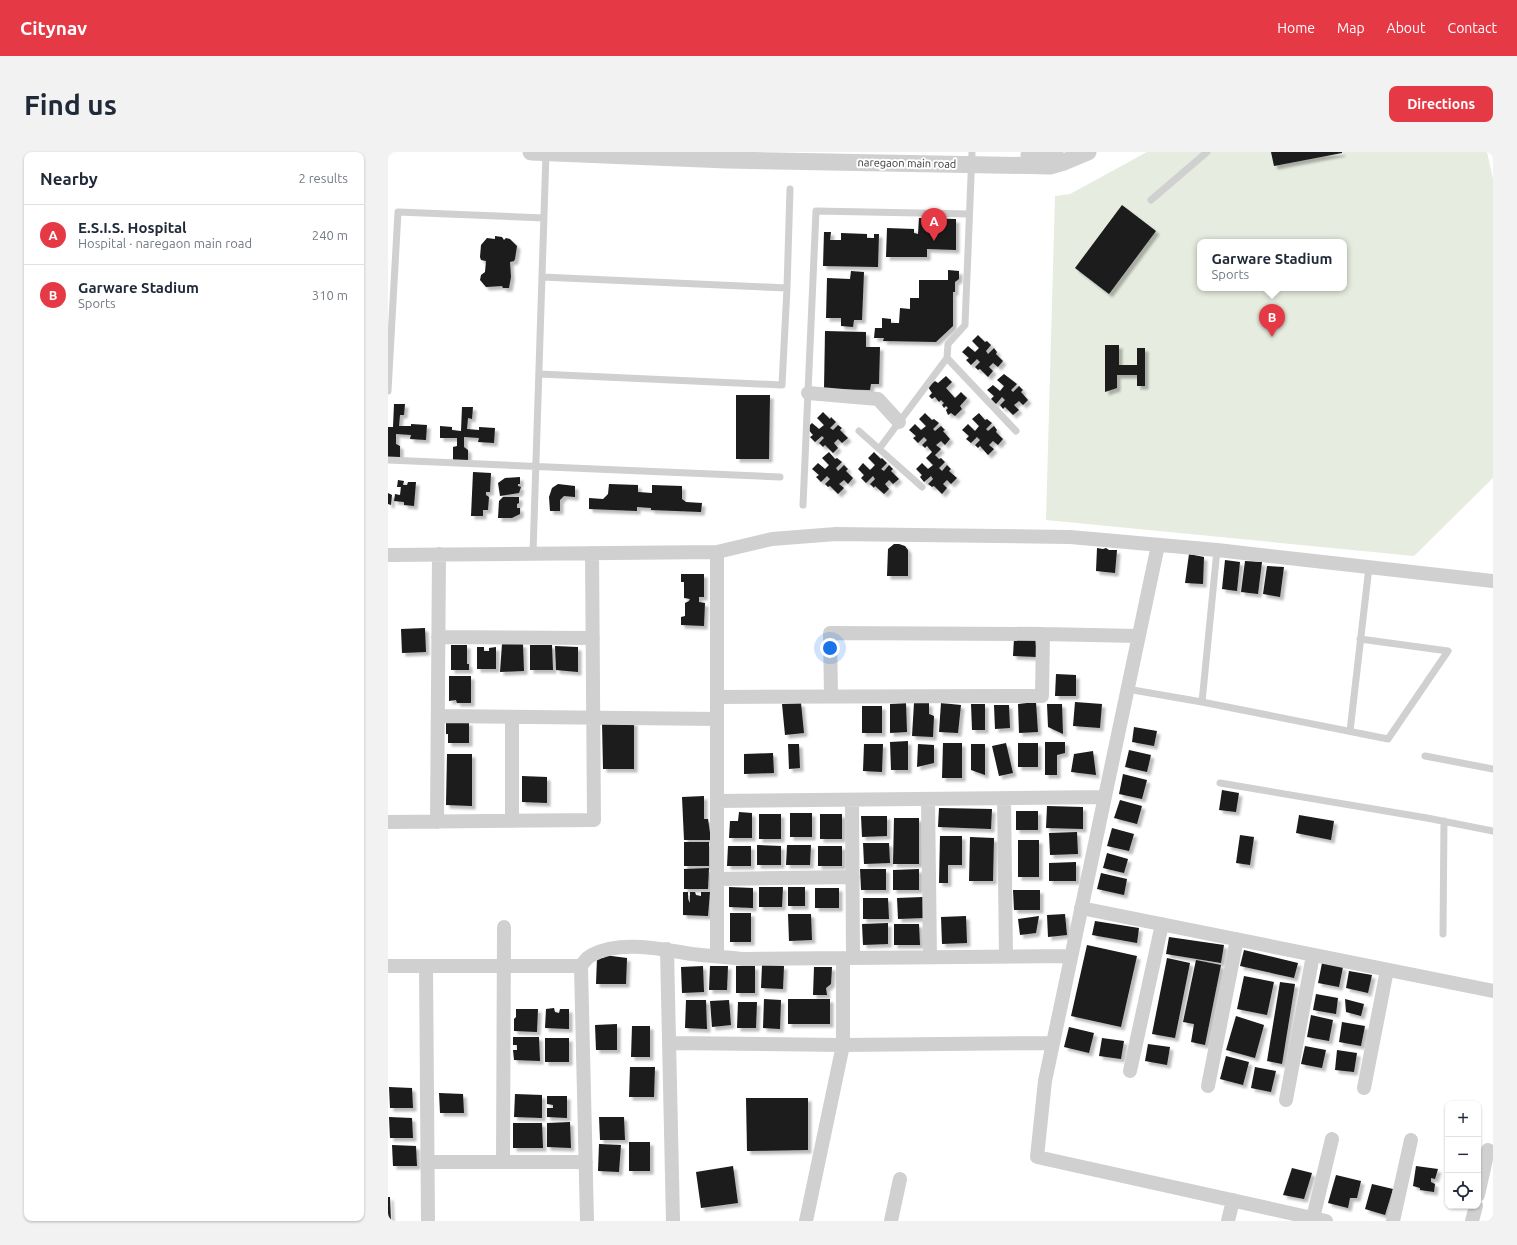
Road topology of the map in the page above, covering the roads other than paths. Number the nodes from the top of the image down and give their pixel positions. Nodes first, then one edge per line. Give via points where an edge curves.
1 (539, 152) edge
2 (921, 152) edge
3 (1055, 152) edge
4 (1088, 152) edge
5 (1207, 152) edge
6 (728, 156) edge
7 (972, 156) edge
8 (790, 189) dead end
9 (1151, 200) dead end
10 (969, 214) junction
11 (544, 218) junction
12 (542, 277) junction
13 (787, 288) junction
14 (947, 358) junction
15 (539, 374) junction
16 (388, 391) edge
17 (808, 393) junction
18 (899, 422) junction
19 (859, 431) dead end
20 (1016, 431) dead end
21 (879, 449) junction
22 (388, 460) edge
23 (536, 466) junction
24 (780, 478) dead end
25 (922, 487) dead end
26 (803, 505) dead end
27 (1158, 545) junction
28 (1218, 550) junction
29 (717, 552) junction
30 (533, 553) junction
31 (592, 553) junction
32 (439, 554) junction
33 (388, 555) edge
34 (1369, 567) junction
35 (1493, 581) edge
36 (1043, 634) junction
37 (1138, 636) junction
38 (438, 637) junction
39 (592, 638) junction
40 (1360, 639) junction
41 (1127, 689) junction
42 (717, 696) junction
43 (831, 696) junction
44 (1202, 702) junction
45 (438, 716) junction
46 (512, 717) junction
47 (593, 718) junction
48 (717, 719) junction
49 (1350, 731) junction
50 (1425, 756) dead end
51 (1493, 769) edge
52 (1220, 783) dead end
53 (1105, 797) junction
54 (1004, 798) junction
55 (928, 799) junction
56 (852, 800) junction
57 (717, 801) junction
58 (512, 821) junction
59 (1444, 821) junction
60 (388, 822) edge
61 (437, 822) junction
62 (1493, 831) edge
63 (853, 877) junction
64 (717, 879) junction
65 (1081, 908) junction
66 (1162, 924) junction
67 (504, 927) dead end
68 (1442, 934) dead end
69 (1237, 939) junction
70 (667, 949) junction
71 (1313, 955) junction
72 (717, 956) junction
73 (1071, 956) junction
74 (930, 957) junction
75 (1006, 957) junction
76 (848, 958) junction
77 (388, 966) edge
78 (426, 966) junction
79 (505, 966) junction
80 (581, 966) junction
81 (1387, 970) junction
82 (1493, 991) edge
83 (669, 1043) junction
84 (1053, 1043) junction
85 (843, 1045) junction
86 (1130, 1070) dead end
87 (1208, 1086) dead end
88 (1364, 1088) dead end
89 (1286, 1100) dead end
90 (1332, 1139) dead end
91 (1411, 1140) dead end
92 (1488, 1150) dead end
93 (428, 1162) junction
94 (503, 1162) junction
95 (586, 1162) junction
96 (900, 1179) dead end
97 (1481, 1182) edge
98 (1233, 1200) junction
99 (1475, 1209) edge
100 (1320, 1220) edge
101 (428, 1221) edge
102 (587, 1221) edge
103 (673, 1221) edge
104 (806, 1221) edge
105 (891, 1221) edge
106 (1228, 1221) edge
107 (1393, 1221) edge
108 (1472, 1221) edge

1 - 6 street, naregaon main road
1 - 11 lane
2 - 7 street, naregaon main road
3 - 7 street, naregaon main road via 1039,155
4 - 7 street, naregaon main road via 1050,166
5 - 9 lane
6 - 7 street, naregaon main road
7 - 10 lane
8 - 13 lane
10 - 14 lane via 965,325 948,344
10 - 17 lane via 816,211
11 - 12 lane
11 - 16 lane via 398,212
12 - 13 lane
12 - 15 lane
13 - 15 lane via 782,385
14 - 18 lane
14 - 20 lane
15 - 23 lane
17 - 18 street via 878,399
17 - 26 lane
18 - 21 lane
19 - 21 lane
21 - 25 lane
22 - 23 lane
23 - 24 lane
23 - 30 lane
27 - 28 street
27 - 29 street via 1070,537 836,534 772,539
27 - 37 street
28 - 34 street
28 - 44 lane
29 - 31 street
29 - 42 street
30 - 31 street
30 - 32 street
31 - 39 street
32 - 33 street
32 - 38 street
34 - 35 street
34 - 40 lane
36 - 37 street
36 - 43 street via 1042,696
36 - 43 street via 830,633
37 - 41 street
38 - 39 street
38 - 45 street
39 - 47 street
40 - 49 lane
40 - 49 lane via 1448,651 1388,739
41 - 44 lane
41 - 53 street
42 - 43 street
42 - 48 street
44 - 49 lane
45 - 46 street
45 - 61 street
46 - 47 street
46 - 58 street
47 - 48 street
47 - 58 street via 594,820
48 - 57 street
50 - 51 lane
52 - 59 lane
53 - 54 street
53 - 65 street
54 - 55 street
54 - 75 street
55 - 56 street
55 - 74 street
56 - 57 street
56 - 63 street
57 - 64 street
58 - 61 street
59 - 62 lane
59 - 68 lane
60 - 61 street
63 - 64 street
63 - 76 street
64 - 72 street
65 - 66 street
65 - 73 street
66 - 69 street
66 - 86 street
67 - 79 street
69 - 71 street
69 - 87 street
70 - 72 street
70 - 80 street via 606,949 590,955
70 - 83 street
71 - 81 street
71 - 89 street
72 - 76 street via 744,959
73 - 75 street
73 - 84 street
74 - 75 street
74 - 76 street
76 - 85 street
77 - 78 street
78 - 79 street
78 - 93 street
79 - 80 street
79 - 94 street
80 - 95 street
81 - 82 street
81 - 88 street
83 - 85 street
83 - 103 street
84 - 85 street
84 - 98 street via 1045,1081 1037,1157
85 - 104 street
90 - 100 street
91 - 107 street
92 - 97 street
93 - 94 street
93 - 101 street
94 - 95 street
95 - 102 street
96 - 105 street
98 - 100 street
98 - 106 street
99 - 108 street

